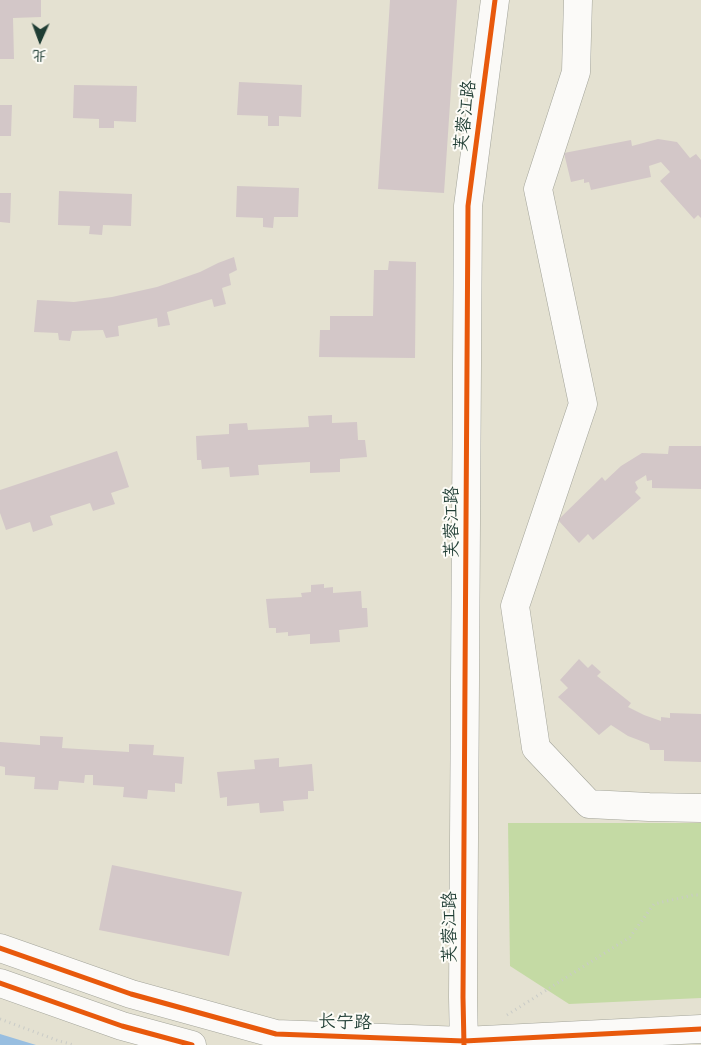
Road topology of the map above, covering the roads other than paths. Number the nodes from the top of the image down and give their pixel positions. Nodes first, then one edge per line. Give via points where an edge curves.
1 (495, 0) edge
2 (578, 0) edge
3 (701, 808) edge
4 (0, 948) edge
5 (0, 983) edge
6 (701, 1029) edge
7 (464, 1043) edge
8 (192, 1045) edge

1 - 7 street, 芙蓉江路 via 468,206
2 - 3 street via 576,72 538,189 583,404 515,606 536,748 588,804
4 - 7 street, 长宁路 via 131,994 276,1034
5 - 8 street via 122,1026
6 - 7 street, 长宁路

